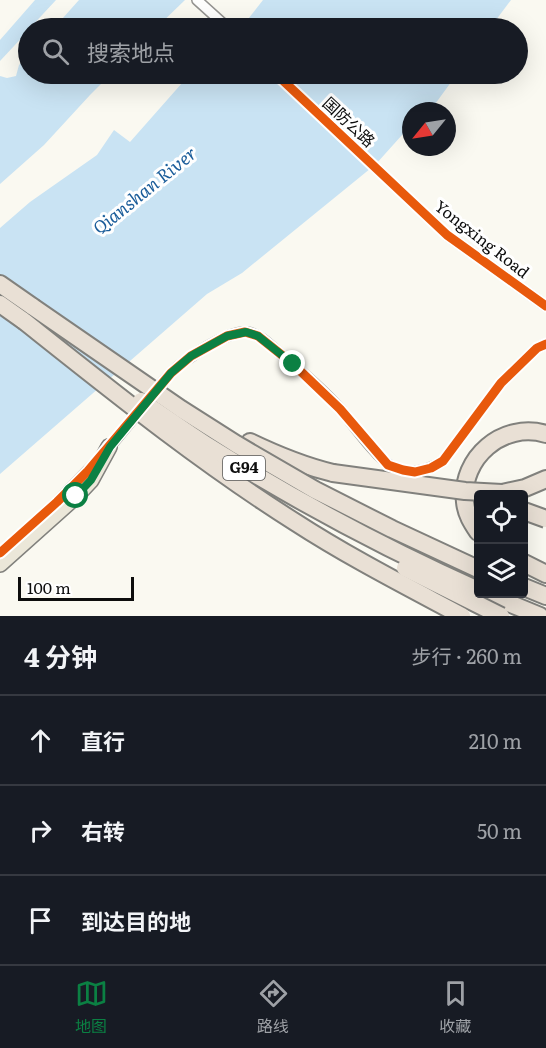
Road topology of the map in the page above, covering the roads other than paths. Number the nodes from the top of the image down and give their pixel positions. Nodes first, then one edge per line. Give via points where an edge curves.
1 (197, 0) edge
2 (217, 18) edge
3 (287, 84) edge
4 (375, 167) joint
5 (0, 284) edge
6 (0, 304) edge
7 (546, 306) edge
8 (29, 314) junction
9 (546, 344) edge
10 (546, 434) edge
11 (250, 442) junction
12 (110, 447) junction
13 (546, 479) edge
14 (277, 487) junction
15 (474, 501) edge
16 (528, 512) edge
17 (546, 519) edge
18 (474, 525) edge
19 (0, 553) edge
20 (0, 564) edge
21 (528, 565) edge
22 (474, 566) edge
23 (546, 574) edge
24 (474, 588) edge
25 (528, 589) edge
26 (546, 596) edge
27 (497, 598) edge
28 (462, 616) edge
29 (501, 616) edge
30 (540, 616) edge

1 - 2 street
3 - 4 street, 国防公路
4 - 7 street, Yongxing Road via 447,235
5 - 8 highway, G94
6 - 8 highway, G94
8 - 11 highway, bridge
8 - 14 highway, G94, bridge via 203,443
8 - 22 highway, G94, bridge via 315,490
8 - 28 highway, bridge via 121,399 243,488 305,529
9 - 12 street via 501,383 442,461 415,472 388,465 340,409 293,364 258,336 246,332 227,336 191,356 171,373
10 - 18 highway via 511,433 482,452 468,477 465,496
11 - 13 highway, bridge via 333,473 465,491 514,491
11 - 15 highway via 307,471 333,478
12 - 19 street
12 - 20 main road via 91,480 76,496
14 - 24 highway, G94, bridge
14 - 29 highway, bridge via 384,556
16 - 17 highway, bridge
21 - 23 highway
25 - 26 highway
27 - 30 highway

